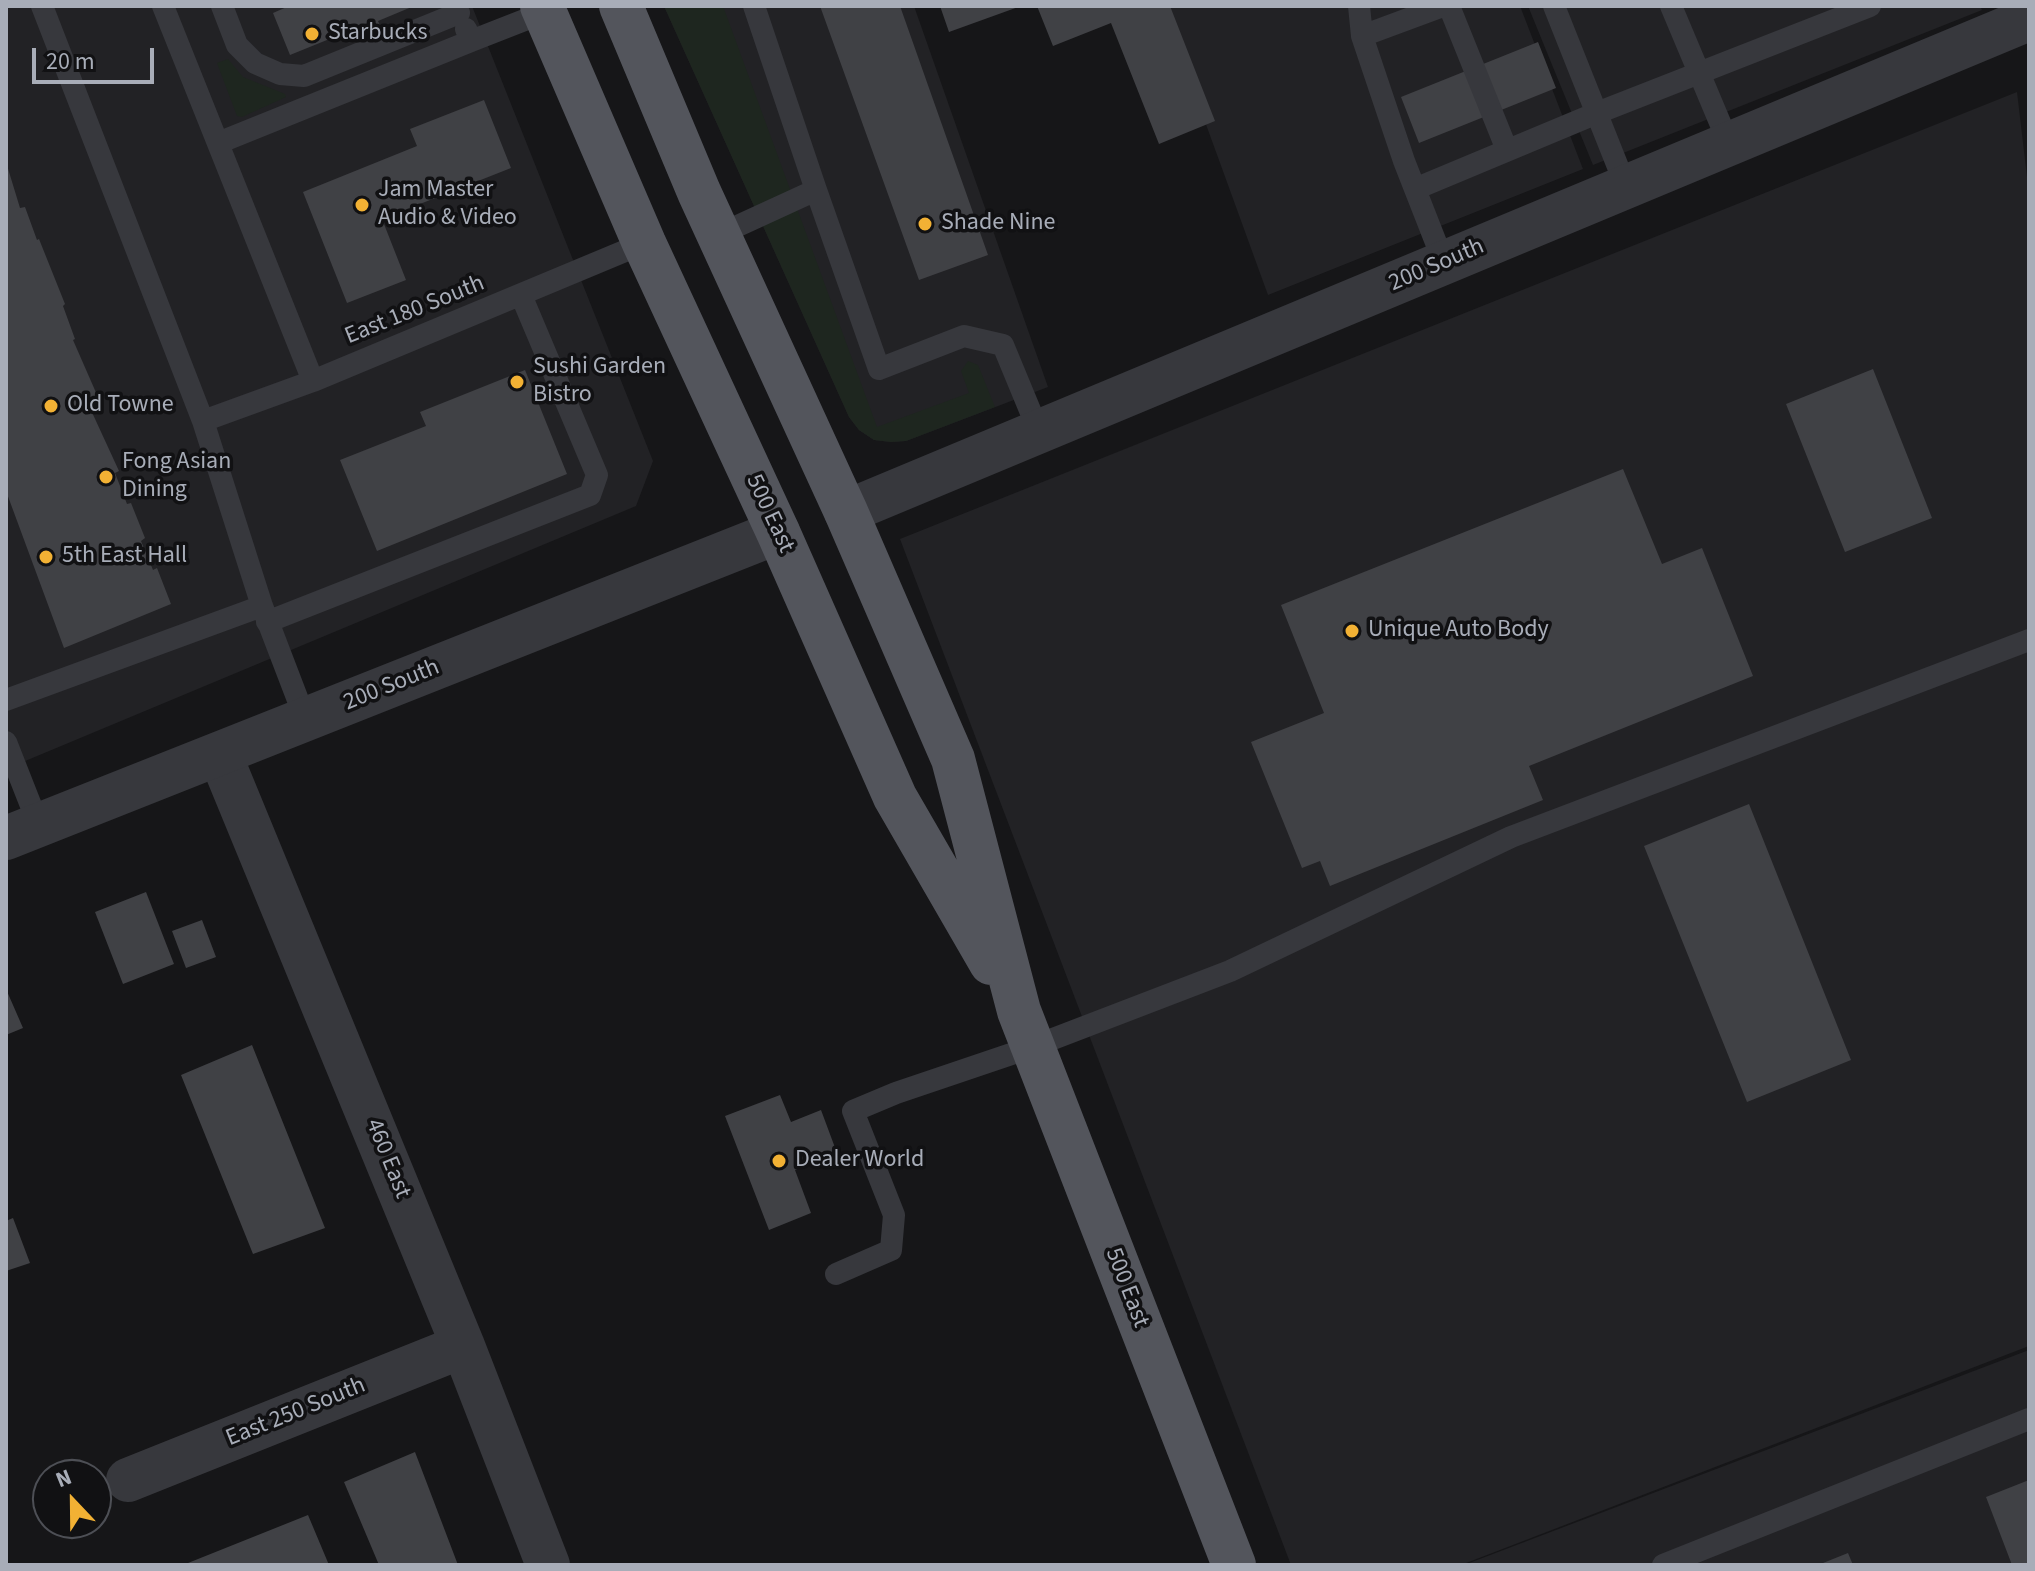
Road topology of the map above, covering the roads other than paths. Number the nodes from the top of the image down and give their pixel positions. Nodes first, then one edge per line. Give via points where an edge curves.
1 (42, 6) edge
2 (163, 6) edge
3 (222, 6) edge
4 (621, 6) edge
5 (754, 6) edge
6 (1359, 6) edge
7 (1446, 6) edge
8 (1554, 6) edge
9 (1671, 6) edge
10 (1870, 6) edge
11 (457, 9) edge
12 (544, 9) edge
13 (2029, 19) edge
14 (1362, 36) junction
15 (471, 41) junction
16 (1698, 73) junction
17 (1597, 113) junction
18 (218, 143) junction
19 (1729, 144) junction
20 (1507, 150) junction
21 (1626, 187) junction
22 (1415, 189) junction
23 (816, 190) junction
24 (718, 235) junction
25 (644, 243) junction
26 (1444, 263) junction
27 (521, 295) junction
28 (313, 381) junction
29 (203, 421) junction
30 (1039, 432) junction
31 (846, 512) junction
32 (778, 532) junction
33 (264, 614) junction
34 (2029, 640) edge
35 (6, 700) edge
36 (306, 721) junction
37 (6, 742) edge
38 (220, 755) junction
39 (22, 832) edge
40 (1025, 1029) junction
41 (836, 1274) dead end
42 (463, 1346) junction
43 (2029, 1419) edge
44 (128, 1480) dead end
45 (548, 1565) edge
46 (1234, 1565) edge
47 (1663, 1565) edge

1 - 29 lane
2 - 18 lane
3 - 11 lane via 237,45 255,63 280,74 304,76
4 - 24 main road, 500 East
5 - 23 lane
6 - 14 lane
7 - 14 lane
7 - 20 lane
8 - 17 lane
9 - 16 lane
10 - 16 lane
11 - 15 lane
12 - 15 lane
12 - 25 main road, 500 East
13 - 19 street, 200 South
14 - 22 lane
15 - 18 lane
16 - 17 lane
16 - 19 lane
17 - 20 lane
17 - 21 lane
18 - 28 lane
19 - 21 street, 200 South
20 - 22 lane
21 - 26 street, 200 South
22 - 26 lane
23 - 24 lane
23 - 30 lane via 879,369 964,336 1003,345
24 - 31 main road, 500 East
25 - 27 lane, East 180 South
25 - 32 main road, 500 East
26 - 30 street, 200 South
27 - 28 lane, East 180 South
27 - 33 lane via 597,475 590,495
28 - 29 lane, East 180 South
29 - 33 lane
30 - 31 street, 200 South
31 - 40 main road, 500 East via 953,759
32 - 36 street, 200 South
32 - 40 main road, 500 East via 895,797
33 - 35 lane
33 - 36 lane
34 - 40 lane via 1511,837 1230,971
36 - 38 street, 200 South
37 - 39 lane
38 - 39 street, 200 South
38 - 42 street, 460 East
40 - 41 lane via 853,1111 894,1215 891,1250
40 - 46 main road, 500 East
42 - 44 street, East 250 South
42 - 45 street, 460 East
43 - 47 lane

